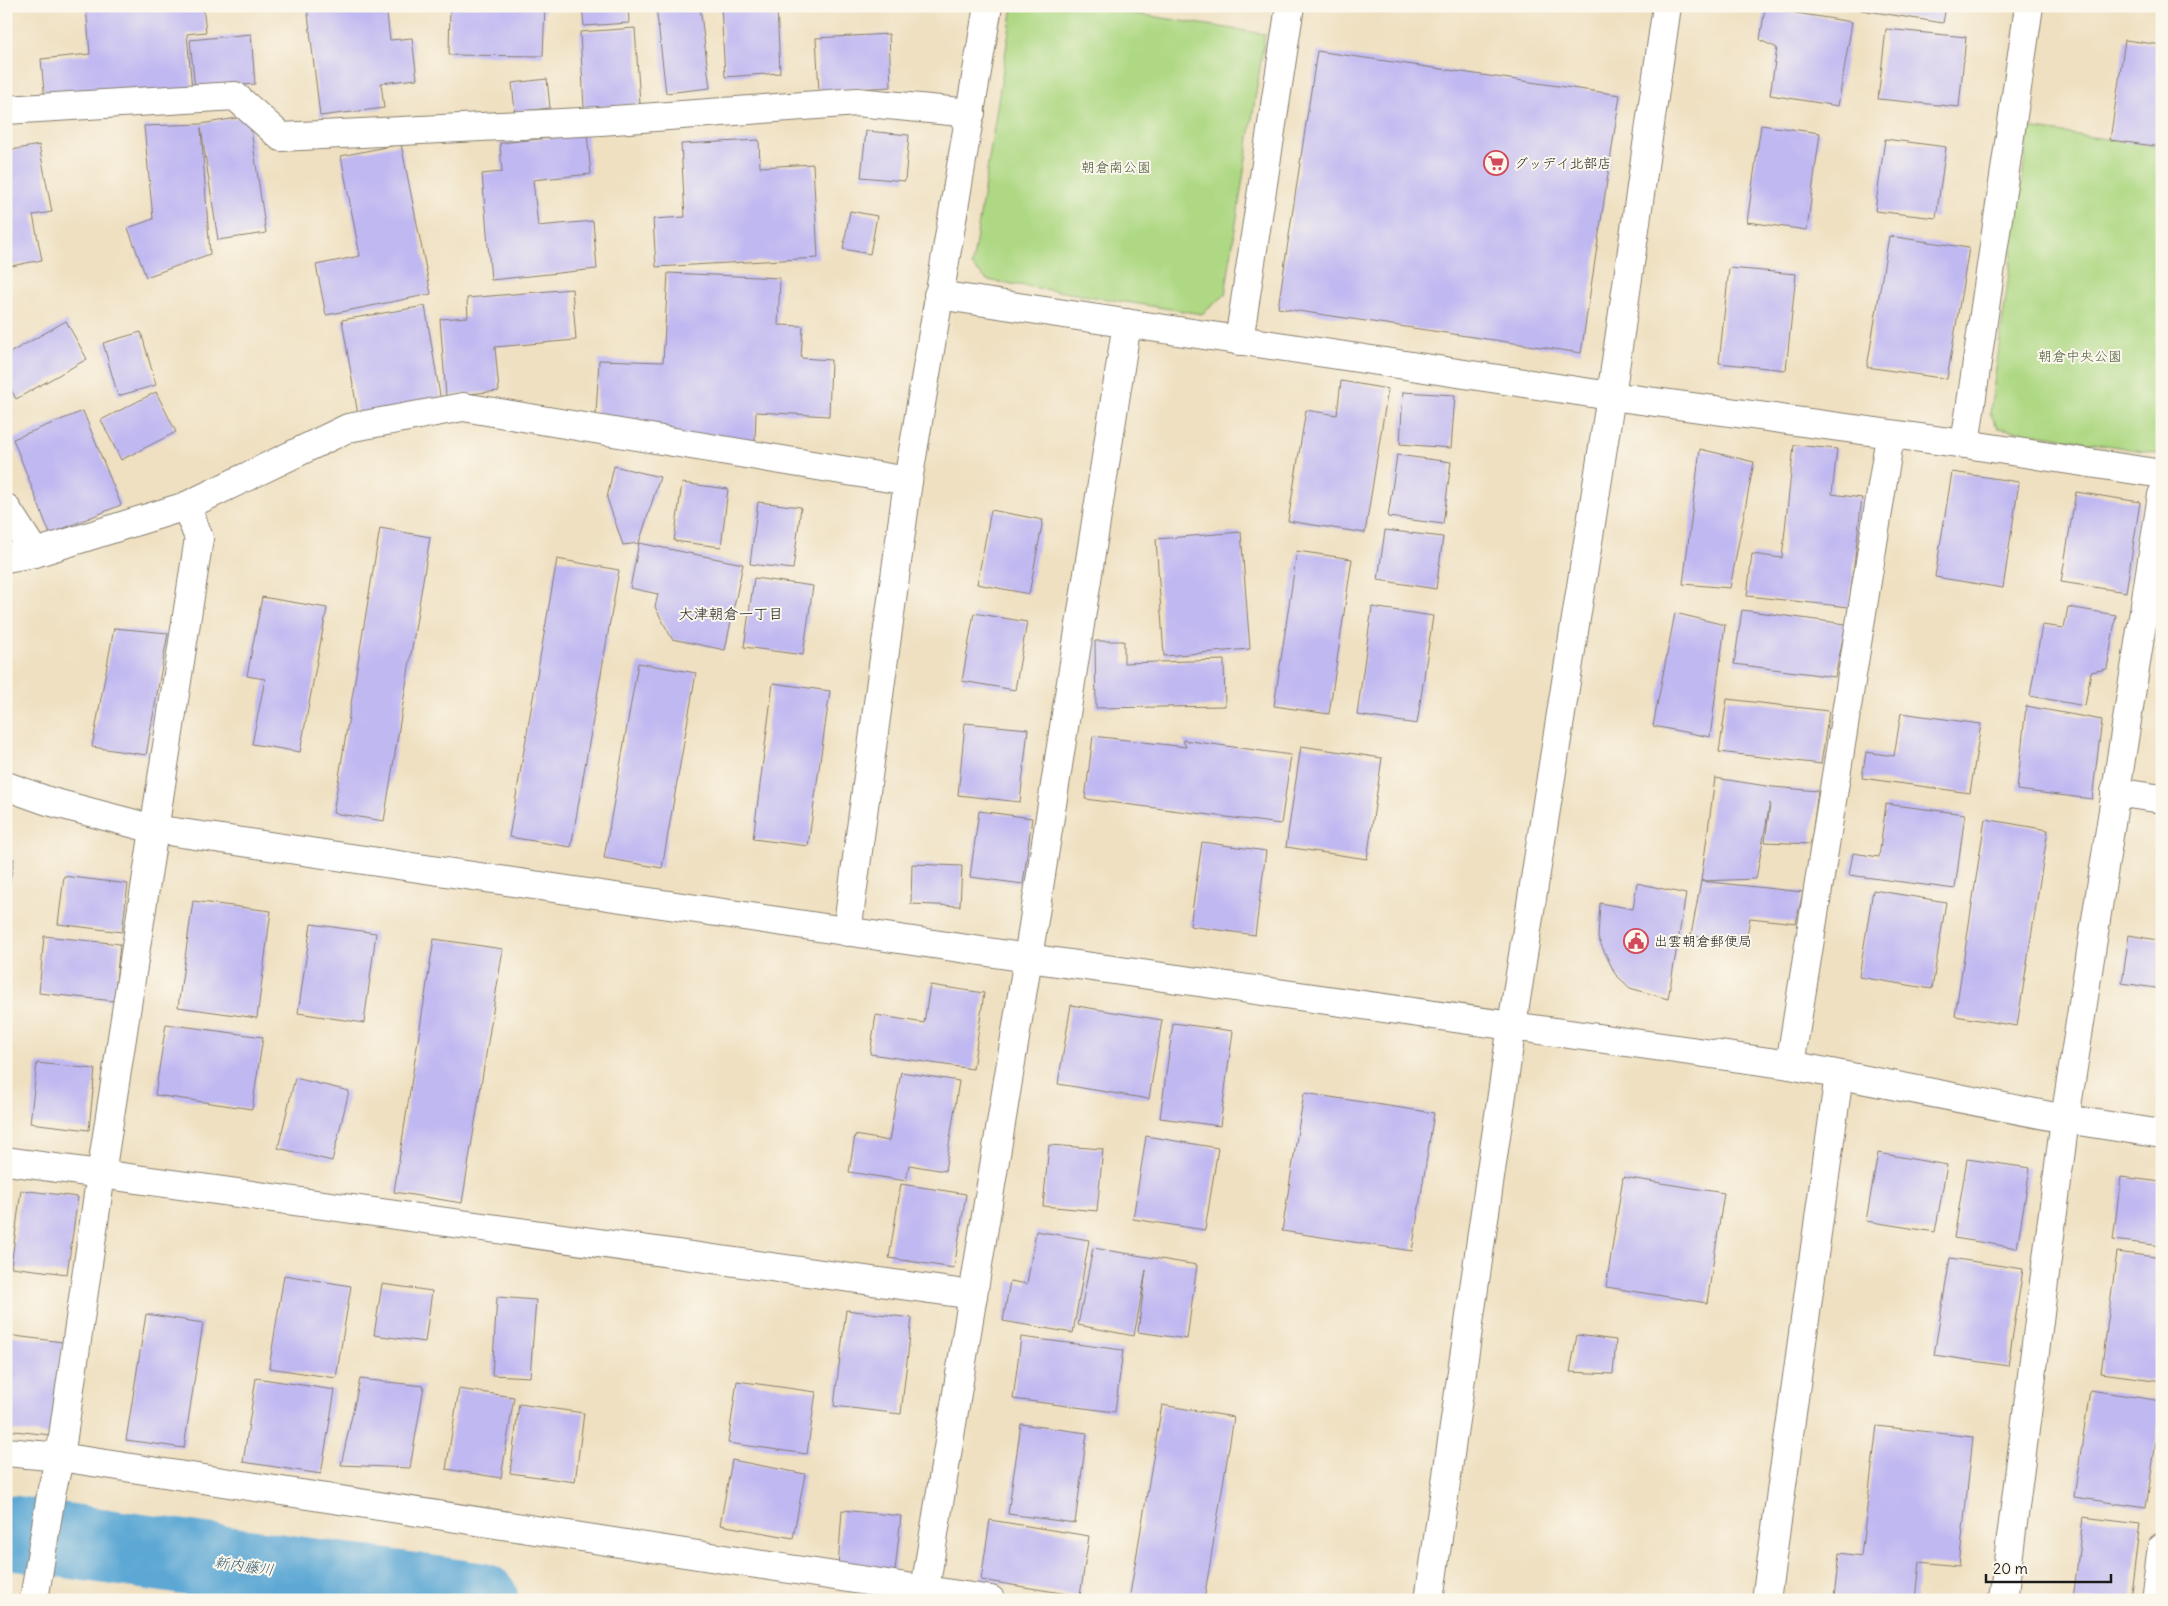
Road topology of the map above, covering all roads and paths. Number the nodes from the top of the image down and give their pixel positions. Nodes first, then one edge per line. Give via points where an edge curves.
1 (988, 6) edge
2 (1290, 6) edge
3 (1667, 6) edge
4 (2029, 6) edge
5 (6, 110) edge
6 (971, 113) junction
7 (938, 296) junction
8 (1127, 323) junction
9 (1239, 341) junction
10 (1611, 396) junction
11 (1890, 436) junction
12 (1965, 444) junction
13 (2162, 474) edge
14 (908, 481) junction
15 (2162, 495) edge
16 (186, 506) junction
17 (6, 508) edge
18 (34, 553) junction
19 (6, 558) edge
20 (6, 786) edge
21 (2116, 792) junction
22 (2162, 799) edge
23 (154, 829) junction
24 (847, 932) junction
25 (1028, 958) junction
26 (1512, 1025) junction
27 (1790, 1065) junction
28 (1839, 1075) junction
29 (2065, 1120) junction
30 (2162, 1134) edge
31 (6, 1161) edge
32 (101, 1174) junction
33 (973, 1295) junction
34 (6, 1452) edge
35 (60, 1457) junction
36 (2162, 1547) edge
37 (925, 1589) junction
38 (34, 1600) edge
39 (990, 1600) edge
40 (1429, 1600) edge
41 (1766, 1600) edge
42 (2003, 1600) edge
43 (2155, 1600) edge

1 - 6 street
2 - 9 street
3 - 10 street
4 - 12 street
5 - 6 street via 236,96 281,137 601,121 857,102
6 - 7 street
7 - 8 street
7 - 14 street
8 - 9 street
8 - 25 street
9 - 10 street
10 - 11 street
10 - 26 street
11 - 12 street
11 - 27 street
12 - 13 street
14 - 16 street via 464,407 348,428
14 - 24 street
15 - 21 street
16 - 18 street
16 - 23 street via 199,538
17 - 18 street
18 - 19 street
20 - 23 street via 48,801
21 - 22 street
21 - 29 street
23 - 24 street
23 - 32 street
24 - 25 street
25 - 26 street
25 - 33 street
26 - 27 street
26 - 40 street
27 - 28 street
28 - 29 street
28 - 41 street
29 - 30 street
29 - 42 street
31 - 32 street
32 - 33 street
32 - 35 street
33 - 37 street
34 - 35 street
35 - 37 street
35 - 38 street
36 - 43 street
37 - 39 street

